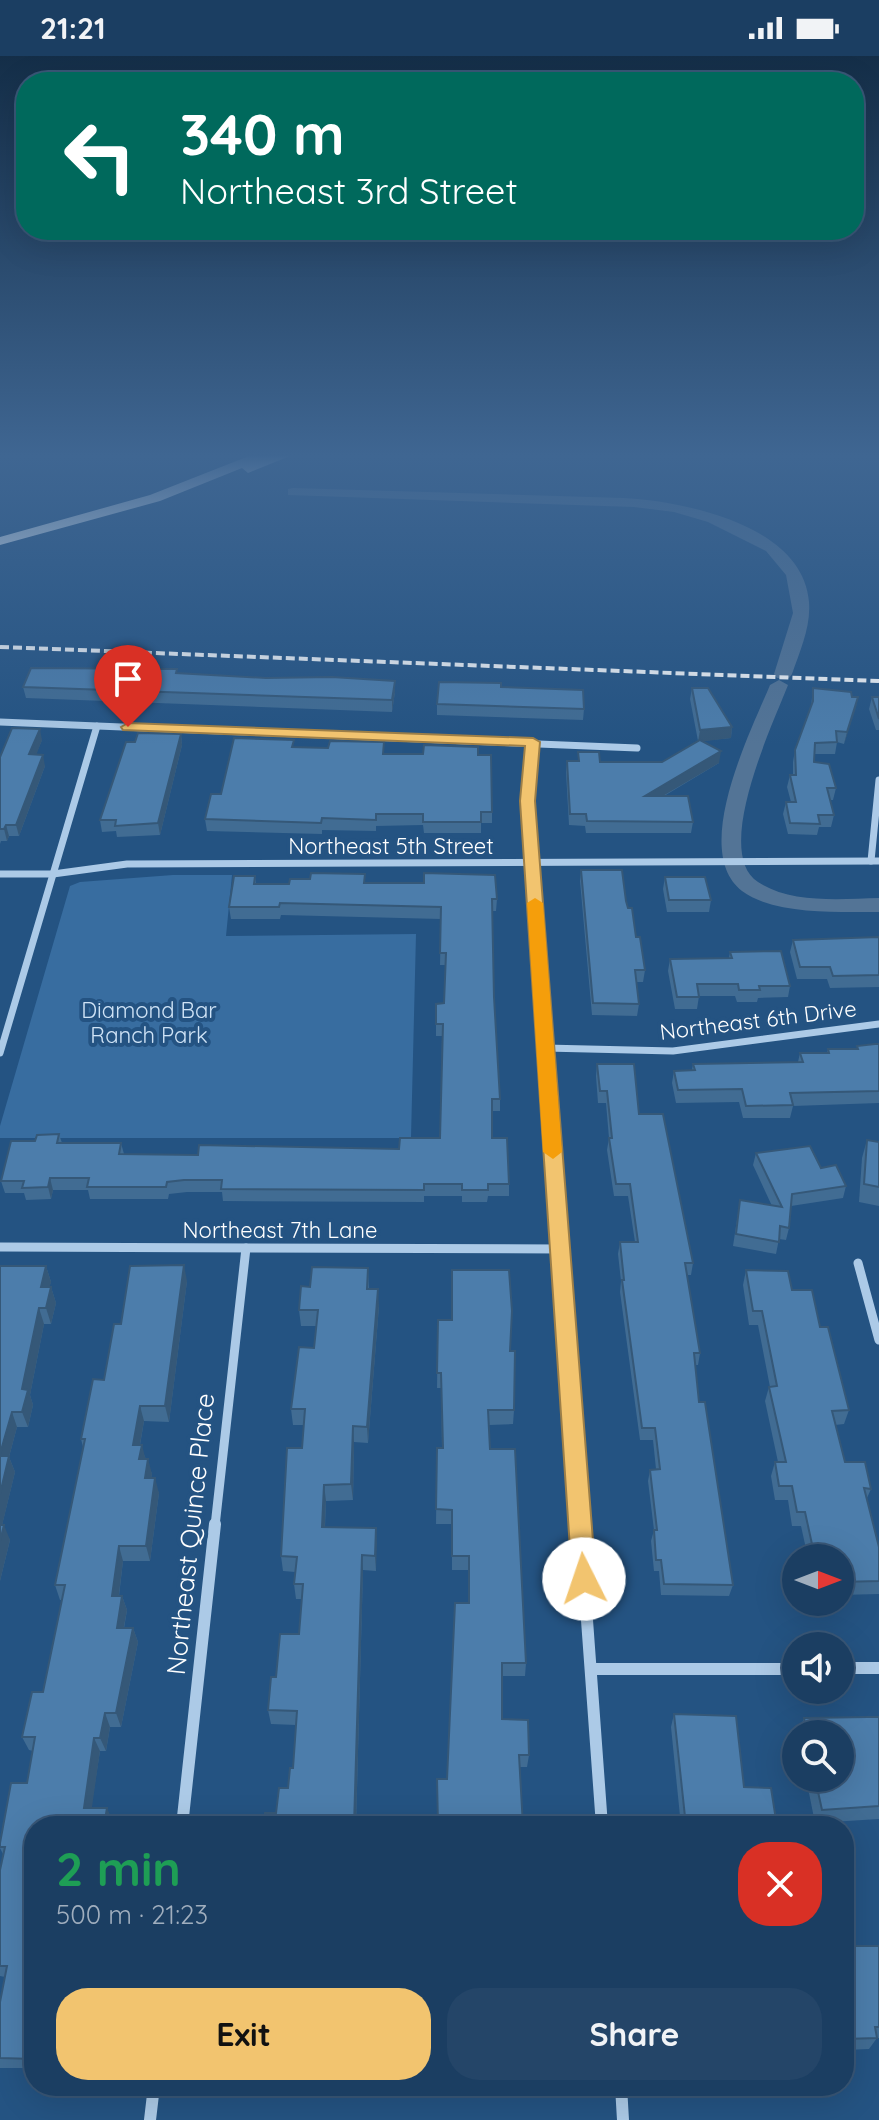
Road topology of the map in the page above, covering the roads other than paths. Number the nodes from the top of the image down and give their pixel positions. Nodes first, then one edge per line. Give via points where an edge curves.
1 (0, 722) edge
2 (97, 726) junction
3 (533, 742) junction
4 (637, 748) dead end
5 (879, 780) edge
6 (875, 861) edge
7 (532, 864) junction
8 (0, 874) edge
9 (53, 874) junction
10 (879, 1024) edge
11 (545, 1048) junction
12 (0, 1053) edge
13 (0, 1247) edge
14 (246, 1248) junction
15 (560, 1249) junction
16 (858, 1263) dead end
17 (879, 1340) edge
18 (854, 1668) edge
19 (879, 1668) edge
20 (591, 1669) junction
21 (782, 1669) edge
22 (183, 1816) edge
23 (601, 1816) edge
24 (153, 2096) edge
25 (622, 2096) edge
26 (150, 2120) edge
27 (623, 2120) edge

1 - 2 street
2 - 3 street
2 - 9 street
3 - 4 street
3 - 7 street via 527,801
5 - 6 street
6 - 7 street, Northeast 5th Street
7 - 9 street, Northeast 5th Street via 127,864
7 - 11 street
8 - 9 street, Northeast 5th Street
9 - 12 street
10 - 11 street, Northeast 6th Drive via 673,1051
11 - 15 street
13 - 14 street, Northeast 7th Lane
14 - 15 street, Northeast 7th Lane
14 - 22 street, Northeast Quince Place
15 - 20 street
16 - 17 street
18 - 19 street
20 - 21 street
20 - 23 street
24 - 26 street
25 - 27 street

